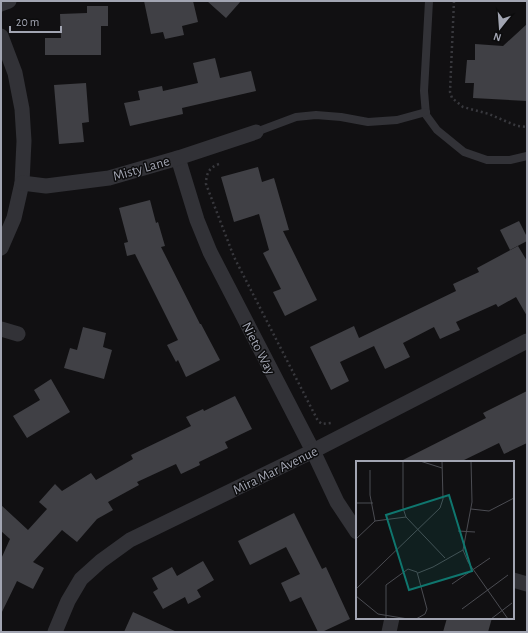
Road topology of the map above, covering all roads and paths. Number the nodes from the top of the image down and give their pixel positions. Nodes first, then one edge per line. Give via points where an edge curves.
1 (9, 1) edge
2 (428, 1) edge
3 (454, 1) edge
4 (1, 4) edge
5 (1, 36) edge
6 (426, 112) junction
7 (527, 127) edge
8 (256, 132) joint
9 (527, 156) edge
10 (178, 158) junction
11 (219, 164) dead end
12 (22, 183) junction
13 (1, 248) edge
14 (1, 329) edge
15 (18, 334) dead end
16 (527, 341) edge
17 (332, 423) dead end
18 (313, 451) junction
19 (356, 530) edge
20 (514, 580) edge
21 (527, 584) edge
22 (392, 619) edge
23 (55, 632) edge
24 (388, 632) edge

1 - 4 street
2 - 6 lane via 424,90
3 - 7 path via 450,92 452,98 463,106 517,126
5 - 12 street via 15,73 22,109
6 - 8 lane via 397,120 368,122 316,115 296,117
6 - 9 lane via 437,130 464,152 487,160 510,160
8 - 10 street, Misty Lane
10 - 12 street, Misty Lane via 109,178 46,186
10 - 18 street, Nieto Way via 210,252
11 - 17 path via 210,169 206,184 229,245 318,421 322,424
12 - 13 street via 14,218
14 - 15 street
16 - 18 street, Mira Mar Avenue
18 - 19 street, Nieto Way via 337,502
18 - 23 street, Mira Mar Avenue via 130,540 81,579
20 - 21 street
22 - 24 street

